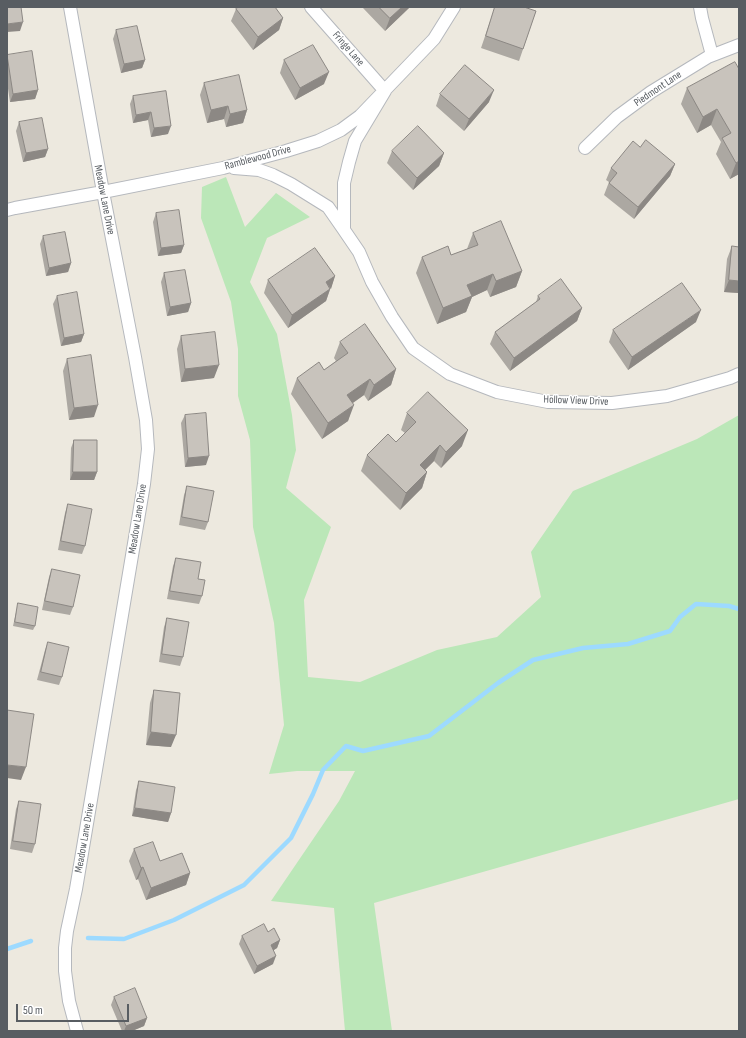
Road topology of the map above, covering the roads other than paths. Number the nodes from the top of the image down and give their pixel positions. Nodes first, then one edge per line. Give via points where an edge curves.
1 (70, 7) edge
2 (311, 7) edge
3 (454, 7) edge
4 (700, 7) edge
5 (739, 45) edge
6 (712, 55) junction
7 (385, 92) junction
8 (585, 148) dead end
9 (223, 168) junction
10 (103, 192) junction
11 (7, 210) edge
12 (344, 230) junction
13 (739, 374) edge
14 (77, 1031) edge

1 - 10 street, Meadow Lane Drive
2 - 7 street, Fringe Lane
3 - 7 street, Ramblewood Drive via 434,39
4 - 6 street
5 - 6 street, Piedmont Lane
6 - 8 street, Piedmont Lane via 647,95 617,117
7 - 9 street, Ramblewood Drive via 341,130 318,141
7 - 12 street via 355,141 344,183
9 - 10 street, Ramblewood Drive
9 - 12 street, Hollow View Drive via 259,170 274,175 328,207
10 - 11 street, Ramblewood Drive
10 - 14 street, Meadow Lane Drive via 146,420 148,449 67,931 65,971
12 - 13 street, Hollow View Drive via 359,252 392,317 413,348 450,374 498,392 548,402 612,403 667,396

